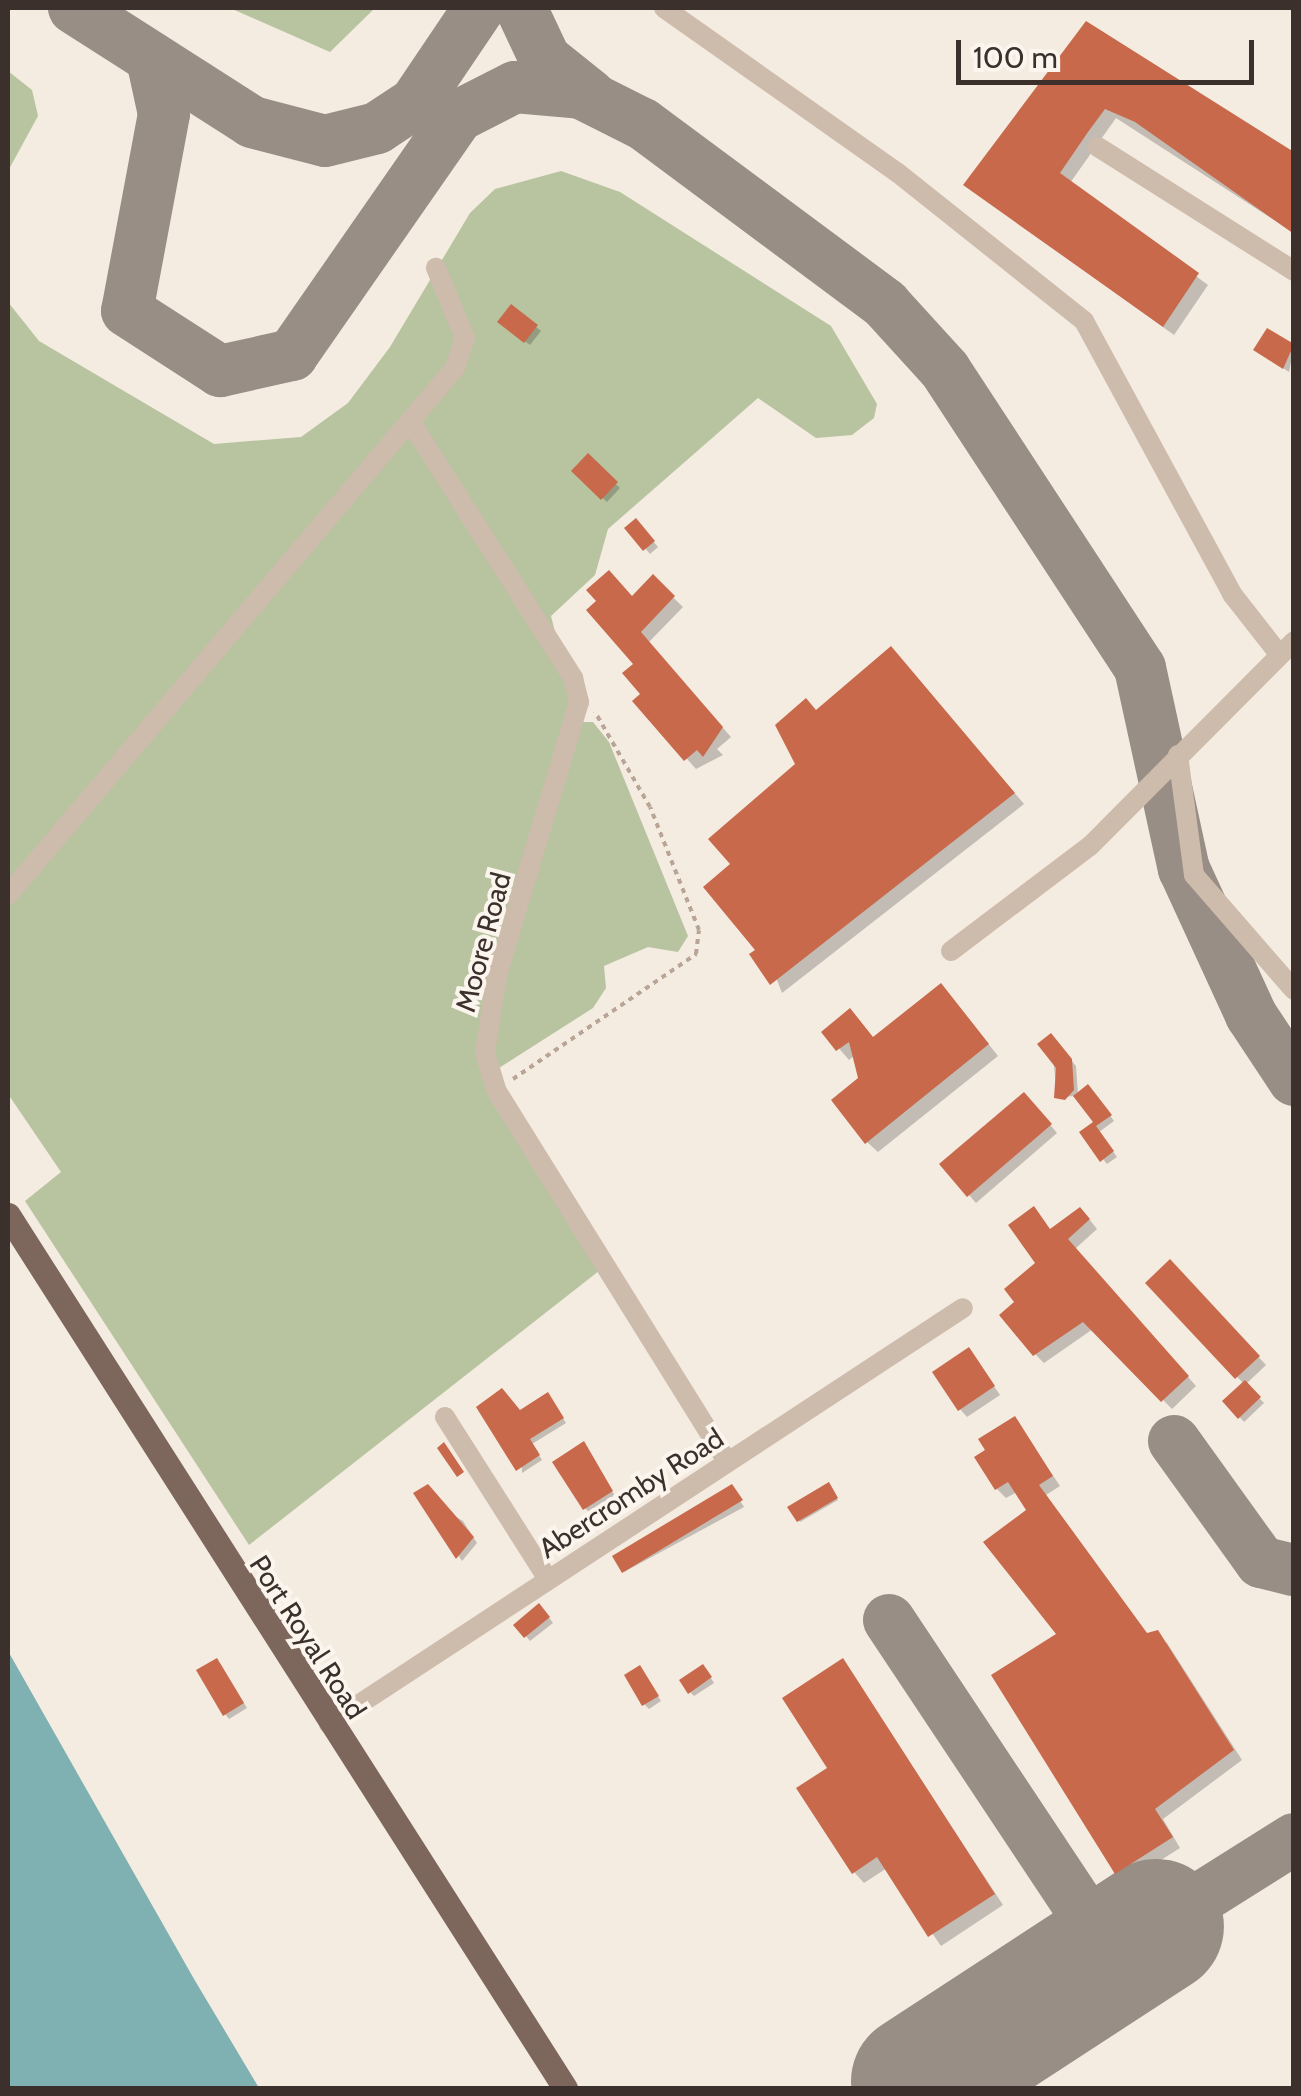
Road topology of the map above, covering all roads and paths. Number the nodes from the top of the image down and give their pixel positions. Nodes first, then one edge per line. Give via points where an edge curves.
1 (664, 8) edge
2 (1098, 147) dead end
3 (436, 268) dead end
4 (1294, 272) edge
5 (412, 424) junction
6 (1286, 648) edge
7 (592, 708) dead end
8 (1178, 755) junction
9 (8, 895) edge
10 (951, 951) dead end
11 (1294, 990) edge
12 (496, 1090) junction
13 (8, 1214) edge
14 (962, 1308) dead end
15 (445, 1417) dead end
16 (728, 1462) junction
17 (548, 1580) junction
18 (329, 1724) junction
19 (565, 2088) edge

1 - 6 street via 898,172 1084,321 1232,594
2 - 4 street
3 - 5 street via 465,338 455,368
5 - 9 street
5 - 12 street, Moore Road via 579,702 497,975 486,1053
6 - 8 street
7 - 12 path via 650,806 699,930 696,954
8 - 10 street via 1090,846
8 - 11 street via 1194,875
12 - 16 street, Moore Road
13 - 18 main road, Port Royal Road
14 - 16 street, Abercromby Road
15 - 17 street
16 - 17 street, Abercromby Road
17 - 18 street, Abercromby Road
18 - 19 main road, Port Royal Road

